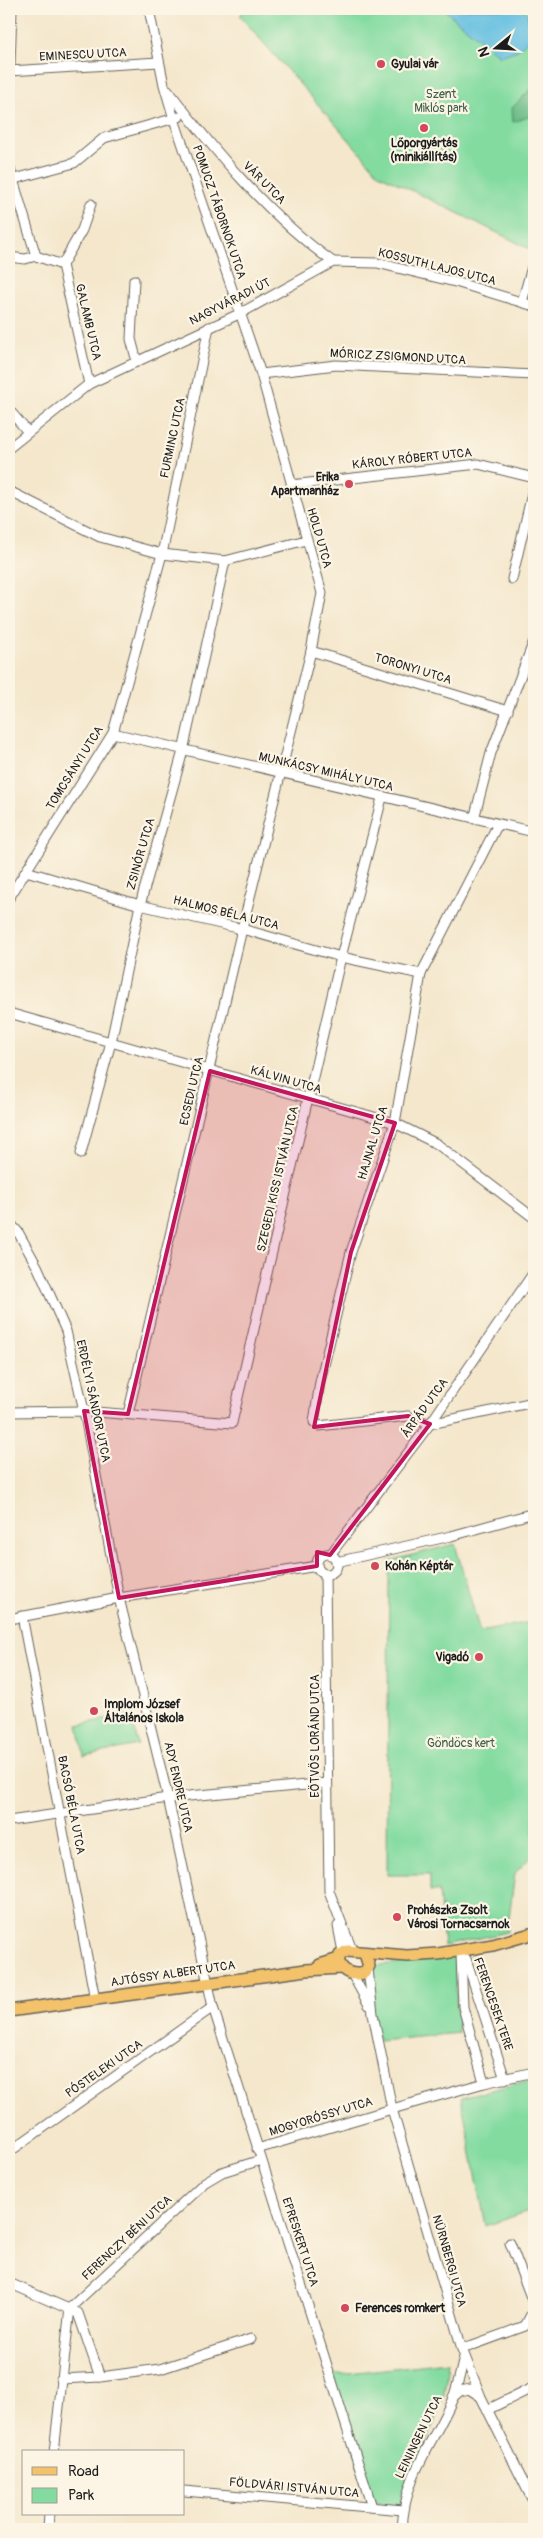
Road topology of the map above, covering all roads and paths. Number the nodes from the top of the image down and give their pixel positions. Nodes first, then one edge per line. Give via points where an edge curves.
1 (12, 9) edge
2 (149, 9) edge
3 (159, 62) junction
4 (9, 71) edge
5 (164, 85) junction
6 (9, 92) edge
7 (186, 113) junction
8 (174, 119) junction
9 (9, 166) edge
10 (11, 180) junction
11 (91, 204) dead end
12 (36, 256) junction
13 (9, 257) edge
14 (333, 262) junction
15 (534, 263) edge
16 (62, 265) junction
17 (134, 280) dead end
18 (522, 302) junction
19 (534, 306) edge
20 (241, 312) junction
21 (209, 327) junction
22 (137, 362) junction
23 (261, 374) junction
24 (534, 375) edge
25 (89, 384) junction
26 (9, 410) edge
27 (28, 432) junction
28 (9, 448) edge
29 (534, 478) edge
30 (534, 484) edge
31 (291, 485) junction
32 (11, 493) edge
33 (9, 504) edge
34 (306, 540) junction
35 (162, 554) junction
36 (225, 561) junction
37 (512, 579) dead end
38 (534, 641) edge
39 (311, 650) junction
40 (508, 711) junction
41 (113, 733) junction
42 (183, 751) junction
43 (280, 774) junction
44 (382, 798) junction
45 (474, 819) junction
46 (498, 824) junction
47 (534, 832) edge
48 (26, 871) junction
49 (9, 898) edge
50 (140, 905) junction
51 (242, 929) junction
52 (341, 958) junction
53 (421, 974) junction
54 (9, 1014) edge
55 (110, 1042) junction
56 (210, 1071) junction
57 (310, 1100) junction
58 (395, 1123) junction
59 (81, 1153) dead end
60 (534, 1218) edge
61 (9, 1222) edge
62 (534, 1272) edge
63 (534, 1402) edge
64 (84, 1411) junction
65 (9, 1412) edge
66 (128, 1414) junction
67 (430, 1424) junction
68 (534, 1513) edge
69 (336, 1557) junction
70 (317, 1566) junction
71 (325, 1574) junction
72 (119, 1598) junction
73 (22, 1616) junction
74 (9, 1619) edge
75 (327, 1783) junction
76 (168, 1798) junction
77 (60, 1814) junction
78 (9, 1821) edge
79 (534, 1933) edge
80 (461, 1952) junction
81 (365, 1954) junction
82 (407, 1956) junction
83 (344, 1957) junction
84 (368, 1968) junction
85 (352, 1974) junction
86 (208, 1983) junction
87 (95, 1999) junction
88 (213, 2007) junction
89 (9, 2011) edge
90 (373, 2014) junction
91 (534, 2072) edge
92 (505, 2080) junction
93 (484, 2083) junction
94 (392, 2109) junction
95 (257, 2149) junction
96 (9, 2152) edge
97 (261, 2160) junction
98 (510, 2243) dead end
99 (9, 2283) edge
100 (534, 2307) edge
101 (70, 2308) junction
102 (251, 2339) dead end
103 (463, 2353) junction
104 (100, 2377) junction
105 (61, 2379) junction
106 (534, 2386) edge
107 (453, 2397) junction
108 (481, 2397) junction
109 (487, 2410) junction
110 (54, 2450) edge
111 (185, 2492) edge
112 (534, 2503) edge
113 (372, 2507) junction
114 (403, 2510) junction
115 (49, 2516) edge
116 (48, 2529) edge
117 (402, 2529) edge

1 - 4 street
2 - 3 street, VÁR UTCA
3 - 4 street, EMINESCU UTCA
3 - 5 street, VÁR UTCA
4 - 6 street
5 - 7 street, VÁR UTCA
5 - 8 street, VÁR UTCA
7 - 8 street
7 - 14 street, VÁR UTCA via 245,184
8 - 10 street via 104,138 74,163
8 - 20 street, POMUCZ TÁBORNOK UTCA
9 - 10 street
10 - 12 street
11 - 16 street via 82,230
12 - 13 street via 25,259
12 - 16 street
14 - 18 street, KOSSUTH LAJOS UTCA via 377,263
14 - 20 street, NAGYVÁRADI ÚT
15 - 18 street
16 - 25 street, GALAMB UTCA
17 - 22 street via 131,339
18 - 19 street, KOSSUTH LAJOS UTCA
20 - 21 street, NAGYVÁRADI ÚT
20 - 23 street, HOLD UTCA
21 - 22 street, NAGYVÁRADI ÚT
21 - 35 street, FURMINC UTCA
22 - 25 street, NAGYVÁRADI ÚT
23 - 24 street, MÓRICZ ZSIGMOND UTCA via 336,365
23 - 31 street, HOLD UTCA
25 - 27 street, NAGYVÁRADI ÚT
26 - 27 street
27 - 28 street, NAGYVÁRADI ÚT
29 - 31 street, KÁROLY RÓBERT UTCA via 478,464
30 - 37 street
31 - 34 street, HOLD UTCA
32 - 33 street
32 - 35 street via 100,537
34 - 36 street
34 - 39 street, HOLD UTCA via 322,593
35 - 36 street
35 - 41 street, TOMCSÁNYI UTCA
36 - 42 street, ZSINÓR UTCA
38 - 40 street
39 - 40 street, TORONYI UTCA
39 - 43 street, HOLD UTCA
40 - 45 street via 491,753
41 - 42 street, MUNKÁCSY MIHÁLY UTCA
41 - 48 street, TOMCSÁNYI UTCA
42 - 43 street, MUNKÁCSY MIHÁLY UTCA
42 - 50 street, ZSINÓR UTCA
43 - 44 street, MUNKÁCSY MIHÁLY UTCA
43 - 51 street, ECSEDI UTCA
44 - 45 street, MUNKÁCSY MIHÁLY UTCA
44 - 52 street, SZEGEDI KISS ISTVÁN UTCA
45 - 46 street, MUNKÁCSY MIHÁLY UTCA
46 - 47 street, MUNKÁCSY MIHÁLY UTCA
46 - 53 street, HAJNAL UTCA
48 - 49 street, TOMCSÁNYI UTCA
48 - 50 street, HALMOS BÉLA UTCA
50 - 51 street, HALMOS BÉLA UTCA
50 - 55 street, ZSINÓR UTCA
51 - 52 street, HALMOS BÉLA UTCA
51 - 56 street, ECSEDI UTCA
52 - 53 street, HALMOS BÉLA UTCA
52 - 57 street, SZEGEDI KISS ISTVÁN UTCA
53 - 58 street, HAJNAL UTCA
54 - 55 street, KÁLVIN UTCA
55 - 56 street, KÁLVIN UTCA
55 - 59 street, ZSINÓR UTCA
56 - 57 street, KÁLVIN UTCA
56 - 66 street, ECSEDI UTCA
57 - 58 street, KÁLVIN UTCA
57 - 66 street, SZEGEDI KISS ISTVÁN UTCA via 232,1423
58 - 60 street, KÁLVIN UTCA via 436,1144
58 - 67 street, HAJNAL UTCA via 351,1252 320,1382 314,1422 319,1426 408,1416
61 - 64 street, ERDÉLYI SÁNDOR UTCA via 38,1268 66,1331
62 - 67 street, ÁRPÁD UTCA
63 - 67 street
64 - 65 street, SZEGEDI KISS ISTVÁN UTCA
64 - 66 street, SZEGEDI KISS ISTVÁN UTCA
64 - 72 street, ERDÉLYI SÁNDOR UTCA
67 - 69 street, ÁRPÁD UTCA
68 - 69 street via 451,1536
69 - 70 street via 320,1557
69 - 71 street via 334,1571
70 - 71 street
70 - 72 street
71 - 75 street, EÖTVÖS LORÁND UTCA
72 - 73 street
72 - 76 street, ADY ENDRE UTCA
73 - 74 street
73 - 77 street, BACSÓ BÉLA UTCA
75 - 76 street
75 - 83 street, EÖTVÖS LORÁND UTCA via 329,1891
76 - 77 street
76 - 86 street, ADY ENDRE UTCA
77 - 78 street
77 - 87 street, BACSÓ BÉLA UTCA
79 - 80 main road
80 - 82 main road
80 - 92 street, FERENCESEK TERE
80 - 93 street, FERENCESEK TERE via 463,2007
81 - 82 main road
81 - 83 main road
81 - 84 main road
82 - 84 main road
83 - 85 main road
83 - 86 main road, AJTÓSSY ALBERT UTCA via 306,1970
84 - 85 main road via 364,1973
84 - 90 street, NÜRNBERGI UTCA
85 - 90 street, NÜRNBERGI UTCA
86 - 87 main road, AJTÓSSY ALBERT UTCA
86 - 88 street, EPRESKERT UTCA
87 - 89 main road, AJTÓSSY ALBERT UTCA
88 - 95 street, EPRESKERT UTCA
88 - 96 street, PÓSTELEKI UTCA
90 - 94 street, NÜRNBERGI UTCA
91 - 92 street
92 - 93 street
93 - 94 street
94 - 95 street, MOGYORÓSSY UTCA
94 - 103 street, NÜRNBERGI UTCA
95 - 97 street, EPRESKERT UTCA
97 - 101 street, FERENCZY BÉNI UTCA via 222,2172 205,2182
97 - 113 street, EPRESKERT UTCA
98 - 100 street
99 - 101 street
100 - 103 street via 526,2326
101 - 104 street via 78,2313
101 - 105 street
102 - 104 street via 160,2369
103 - 107 street, LEININGEN UTCA
103 - 108 street, NÜRNBERGI UTCA
104 - 105 street
105 - 110 street
106 - 109 street
107 - 108 street via 469,2389
107 - 114 street, LEININGEN UTCA via 415,2469
108 - 109 street, NÜRNBERGI UTCA
109 - 112 street, NÜRNBERGI UTCA
111 - 113 street, FÖLDVÁRI ISTVÁN UTCA
113 - 114 street, FÖLDVÁRI ISTVÁN UTCA
114 - 117 street, LEININGEN UTCA
115 - 116 street

